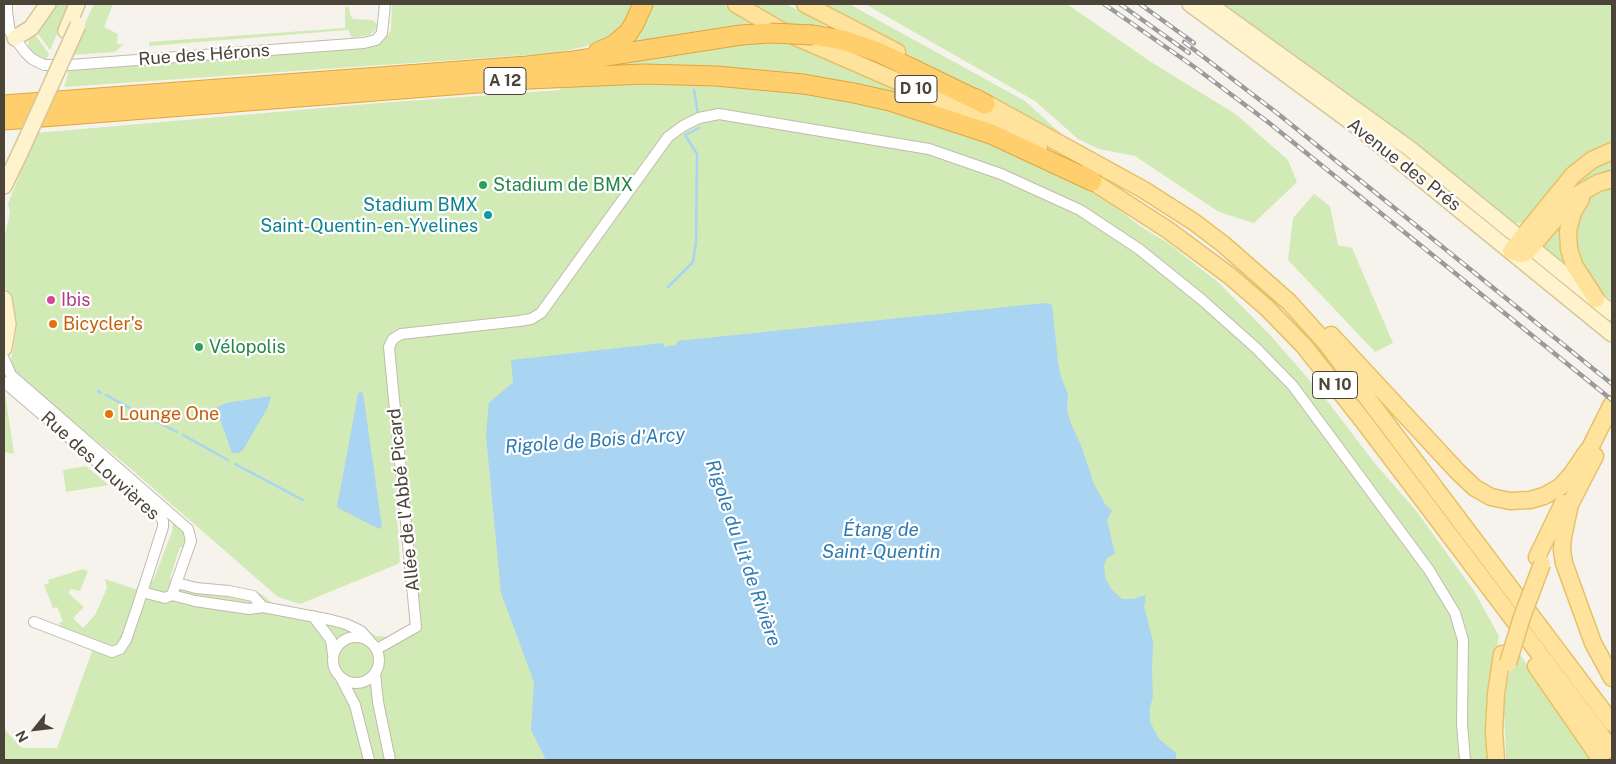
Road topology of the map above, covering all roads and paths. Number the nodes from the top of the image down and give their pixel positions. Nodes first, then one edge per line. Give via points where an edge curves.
1 (9, 4) edge
2 (48, 4) edge
3 (77, 4) edge
4 (86, 4) edge
5 (385, 4) edge
6 (643, 4) edge
7 (736, 4) edge
8 (805, 4) edge
9 (1190, 4) edge
10 (1209, 4) edge
11 (72, 28) junction
12 (9, 39) edge
13 (861, 45) joint
14 (574, 61) junction
15 (985, 104) junction
16 (4, 105) edge
17 (4, 120) edge
18 (991, 134) joint
19 (1612, 150) edge
20 (16, 153) junction
21 (4, 171) edge
22 (1612, 179) edge
23 (1092, 181) junction
24 (4, 186) edge
25 (1592, 187) junction
26 (1521, 247) junction
27 (4, 299) edge
28 (1596, 299) junction
29 (1289, 302) junction
30 (1612, 313) edge
31 (1612, 334) edge
32 (4, 348) edge
33 (4, 359) edge
34 (4, 382) edge
35 (1612, 404) edge
36 (1612, 424) edge
37 (1568, 494) junction
38 (177, 583) junction
39 (229, 591) junction
40 (142, 592) junction
41 (172, 595) junction
42 (227, 606) junction
43 (263, 607) junction
44 (313, 616) junction
45 (34, 622) dead end
46 (1528, 638) junction
47 (369, 640) junction
48 (377, 649) junction
49 (333, 654) junction
50 (1505, 659) junction
51 (376, 673) junction
52 (340, 677) junction
53 (1612, 678) edge
54 (1612, 723) edge
55 (1612, 750) edge
56 (369, 760) edge
57 (390, 760) edge
58 (1465, 760) edge
59 (1496, 760) edge
60 (1503, 760) edge
61 (1601, 760) edge

1 - 12 street
2 - 12 main road via 30,28
3 - 11 main road
4 - 11 main road
5 - 12 street, Rue des Hérons via 382,33 376,40 364,43 70,65 44,64 32,59
6 - 14 highway via 634,24 622,39
7 - 23 main road, D 10 via 780,30 1012,132
8 - 15 main road, D 10 via 938,75
9 - 26 main road, Avenue des Prés
10 - 26 main road, Avenue des Prés via 1409,148
11 - 20 main road, bridge
13 - 14 highway, A 12, bridge via 813,35 770,33
13 - 15 highway, N 10
14 - 16 highway, A 12
15 - 29 main road, N 10 via 1144,190 1194,222
17 - 18 highway, A 12 via 529,79 681,74 785,82 854,93
18 - 23 highway, N 10
19 - 26 main road via 1573,174
20 - 21 main road
20 - 24 main road
22 - 25 main road
23 - 46 main road, N 10 via 1168,230 1230,276 1304,346
25 - 26 main road via 1575,196
25 - 28 main road via 1574,212 1568,232 1574,265
26 - 28 main road, Avenue des Prés
26 - 31 main road, Avenue des Prés
27 - 32 main road via 8,324
28 - 30 main road, Avenue des Prés
29 - 37 main road via 1302,304 1475,488 1491,497 1510,501
29 - 54 main road, N 10 via 1326,343
33 - 38 street, Rue des Louvières via 11,376 188,529 191,541
34 - 40 street, Rue des Louvières via 160,516 163,527
35 - 37 main road via 1571,475
36 - 37 main road
37 - 50 main road, bridge
37 - 53 main road via 1562,550 1564,563 1593,643
38 - 39 street
38 - 41 street, Rue des Louvières
39 - 42 street via 234,600
39 - 43 street via 253,596
40 - 41 street via 165,598
40 - 45 street, Rue des Louvières via 126,640 120,649 112,652
41 - 42 street
42 - 43 street
43 - 44 street
44 - 47 street via 346,624 361,631
44 - 49 street via 331,640
46 - 55 main road, N 10
46 - 61 main road via 1529,657
47 - 48 street
47 - 49 street via 348,638
48 - 51 street
48 - 58 street, Allée de l'Abbé Picard via 416,627 390,358 393,340 401,334 519,322 541,313 668,137 699,118 719,114 929,149 1000,174 1080,210 1139,249 1200,299 1294,386 1429,570 1455,613 1462,640
49 - 52 street via 334,667
50 - 59 main road via 1496,694
50 - 60 main road via 1501,726
51 - 52 street via 370,679 355,683
51 - 57 street via 378,702
52 - 56 street via 355,705

